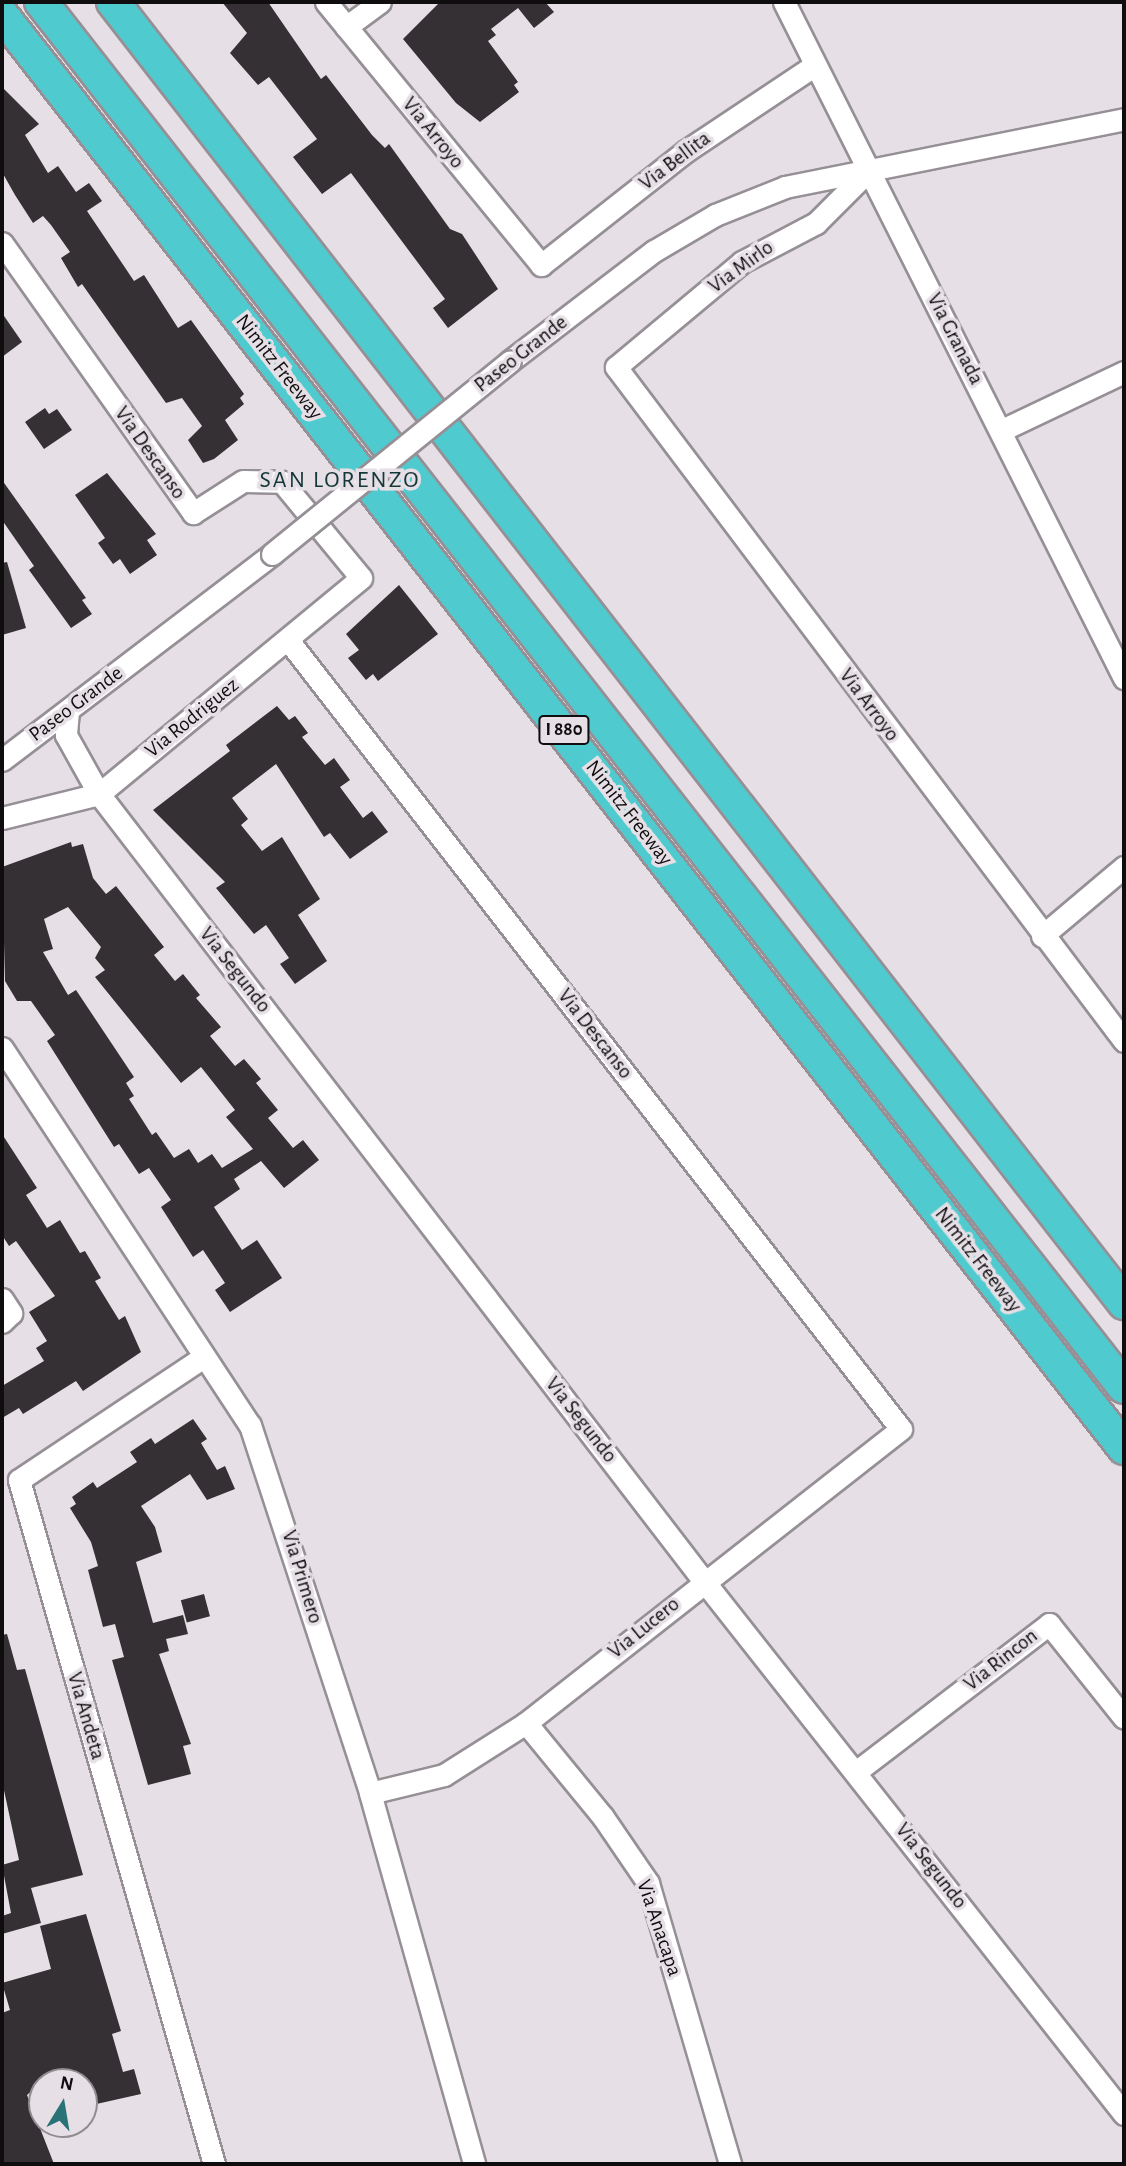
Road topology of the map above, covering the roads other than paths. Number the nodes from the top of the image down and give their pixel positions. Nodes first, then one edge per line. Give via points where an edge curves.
1 (41, 2) edge
2 (113, 2) edge
3 (326, 2) edge
4 (380, 2) edge
5 (783, 2) edge
6 (2, 15) edge
7 (346, 27) junction
8 (815, 65) junction
9 (1124, 119) edge
10 (868, 171) junction
11 (2, 243) edge
12 (541, 265) joint
13 (616, 367) joint
14 (1124, 372) edge
15 (1002, 430) junction
16 (361, 579) joint
17 (288, 640) junction
18 (1117, 644) edge
19 (1124, 678) edge
20 (68, 711) junction
21 (2, 761) edge
22 (99, 794) junction
23 (2, 818) edge
24 (1124, 867) edge
25 (1042, 936) junction
26 (1124, 1041) edge
27 (2, 1048) edge
28 (2, 1299) edge
29 (1124, 1303) edge
30 (2, 1322) edge
31 (202, 1358) junction
32 (1124, 1387) edge
33 (901, 1429) joint
34 (1124, 1448) edge
35 (704, 1580) junction
36 (1124, 1718) edge
37 (526, 1723) junction
38 (857, 1771) junction
39 (370, 1793) junction
40 (1124, 2114) edge
41 (214, 2164) edge
42 (474, 2164) edge
43 (730, 2164) edge

1 - 32 highway, I 880
2 - 29 highway
3 - 7 street, Via Arroyo
4 - 7 street
5 - 8 street, Via Granada
6 - 34 highway, Nimitz Freeway / I 880
7 - 12 street, Via Arroyo
8 - 10 street, Via Granada
8 - 12 street, Via Bellita via 686,151
9 - 10 street, Paseo Grande
10 - 13 street, Via Mirlo via 816,223 742,262
10 - 15 street, Via Granada
10 - 20 street, Paseo Grande, bridge via 785,187 715,215 654,251
11 - 16 street, Via Descanso via 192,513 243,481 282,482
13 - 25 street, Via Arroyo
14 - 15 street
15 - 18 street, Via Granada
16 - 17 street, Via Rodriguez
17 - 22 street, Via Rodriguez
17 - 33 street, Via Descanso
18 - 19 street, Via Granada
20 - 21 street, Paseo Grande
20 - 22 street, Via Segundo via 66,735
22 - 23 street, Via Rodriguez
22 - 35 street, Via Segundo
24 - 25 street
25 - 26 street, Via Arroyo
27 - 31 street, Via Primero
28 - 30 street via 11,1313
31 - 39 street, Via Primero via 250,1425 267,1467
31 - 41 street, Via Andeta via 19,1480
33 - 35 street, Via Lucero
35 - 37 street, Via Lucero
35 - 38 street, Via Segundo
36 - 38 street, Via Rincon via 1049,1624
37 - 39 street, Via Lucero via 444,1775
37 - 43 street, Via Anacapa via 603,1817 648,1884
38 - 40 street, Via Segundo
39 - 42 street, Via Primero

